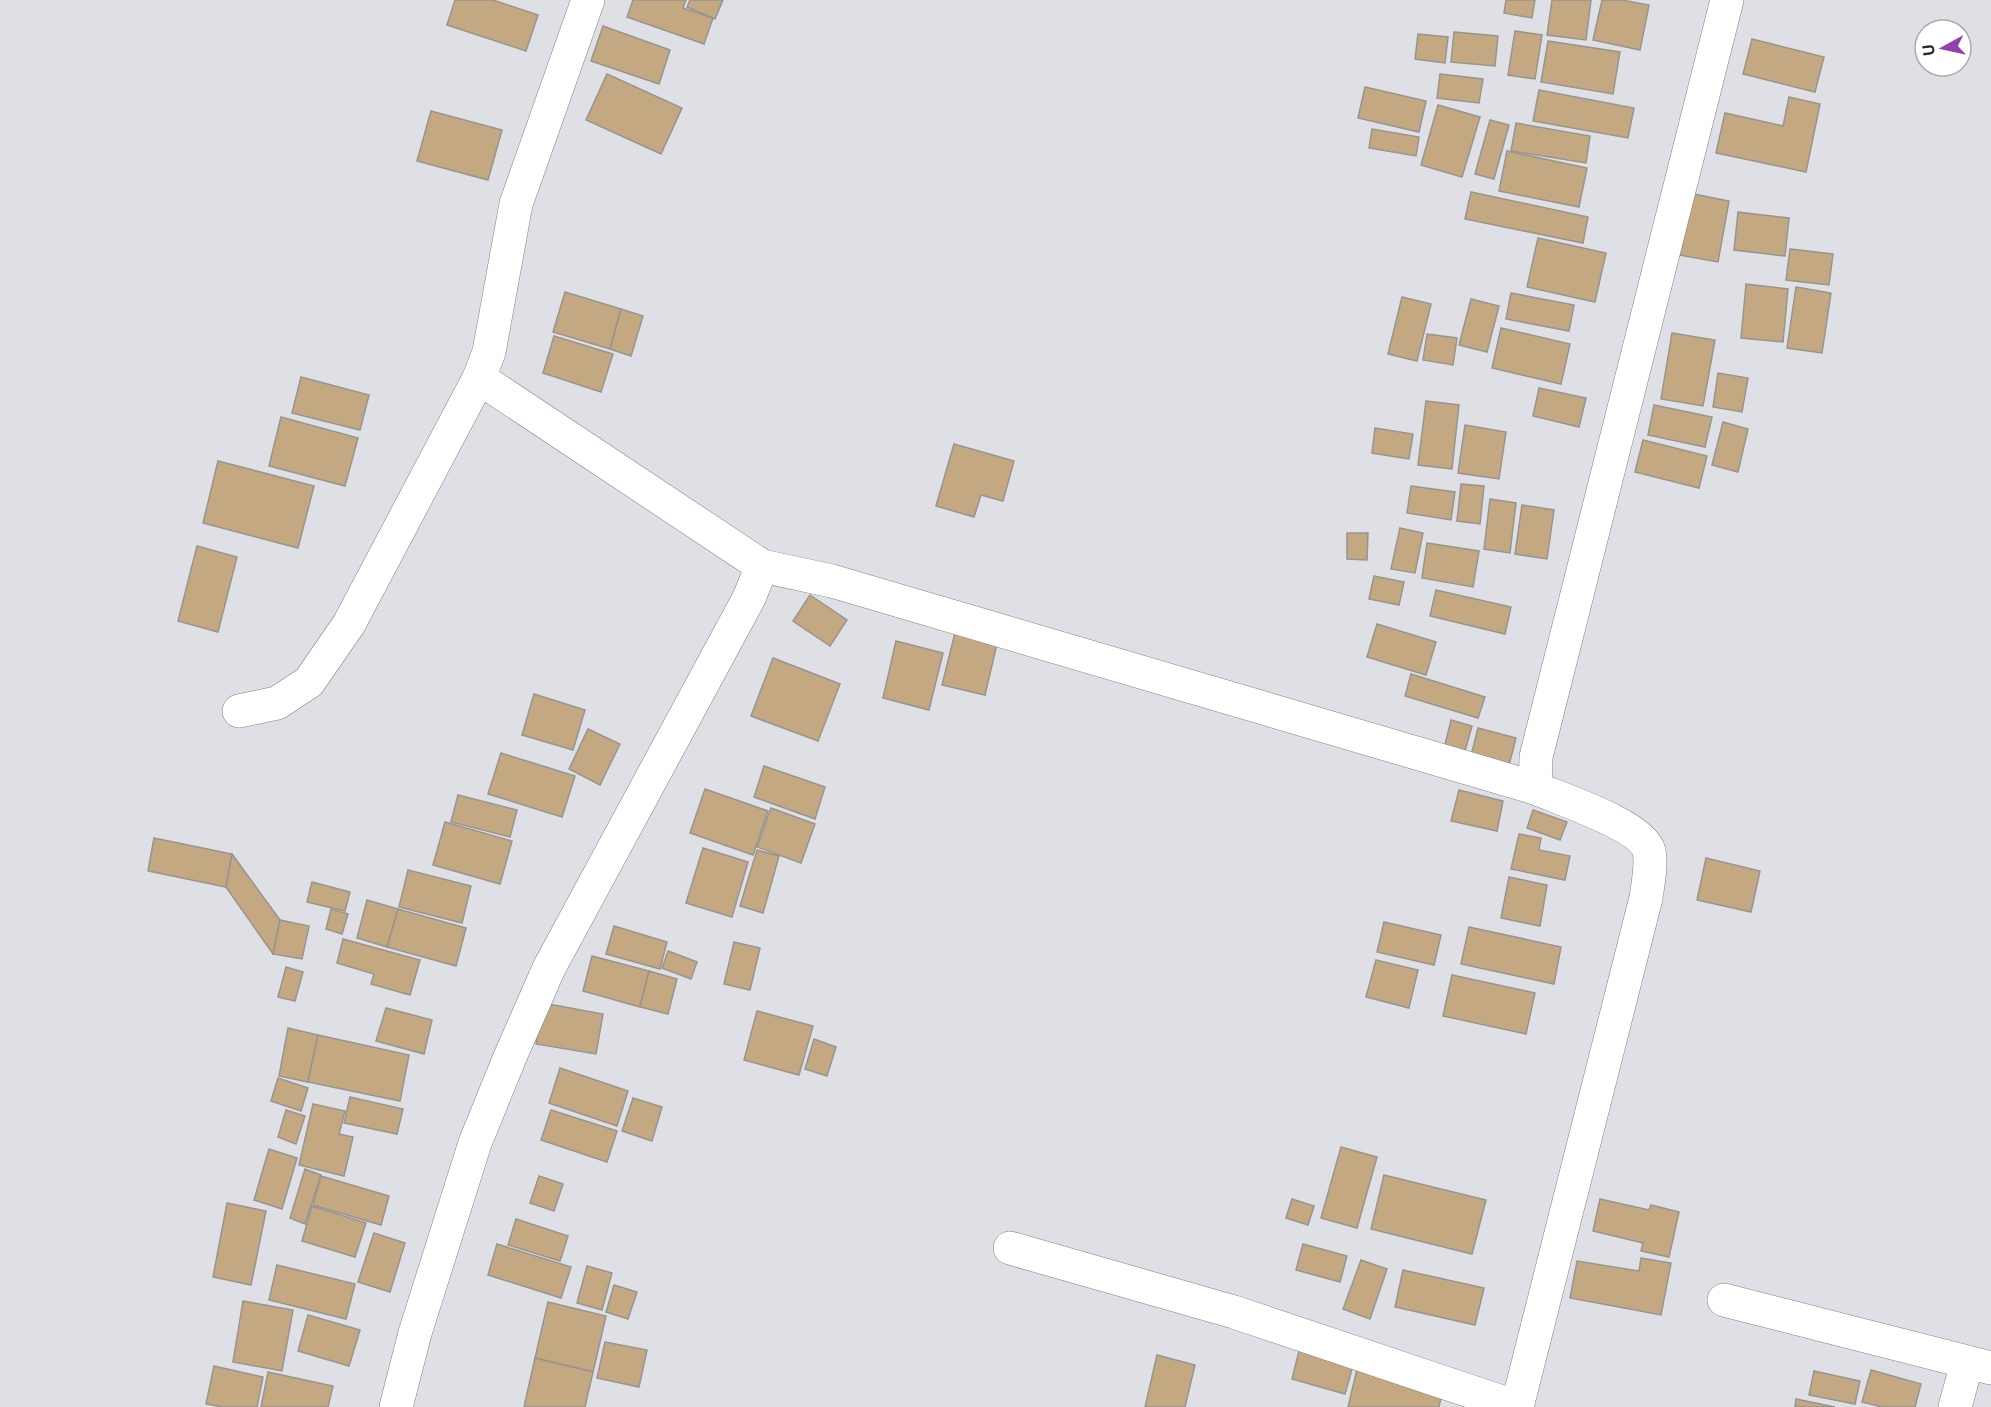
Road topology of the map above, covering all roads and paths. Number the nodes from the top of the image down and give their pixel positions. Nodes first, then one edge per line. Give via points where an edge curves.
1 (588, 0) edge
2 (1727, 0) edge
3 (479, 378) junction
4 (762, 566) junction
5 (239, 711) dead end
6 (1535, 788) junction
7 (1011, 1248) dead end
8 (1724, 1300) dead end
9 (1979, 1365) edge
10 (396, 1407) edge
11 (1517, 1407) edge
12 (1955, 1407) edge

1 - 3 street via 516,204 489,352
2 - 6 street via 1539,736
3 - 4 street
3 - 5 street via 349,624 309,682 277,703
4 - 6 street via 832,581
4 - 10 street via 749,598 549,968 510,1057 475,1143 415,1333
6 - 11 street via 1626,827 1642,838 1649,850 1649,872 1644,910
7 - 11 street via 1234,1312
8 - 9 street
9 - 12 street

